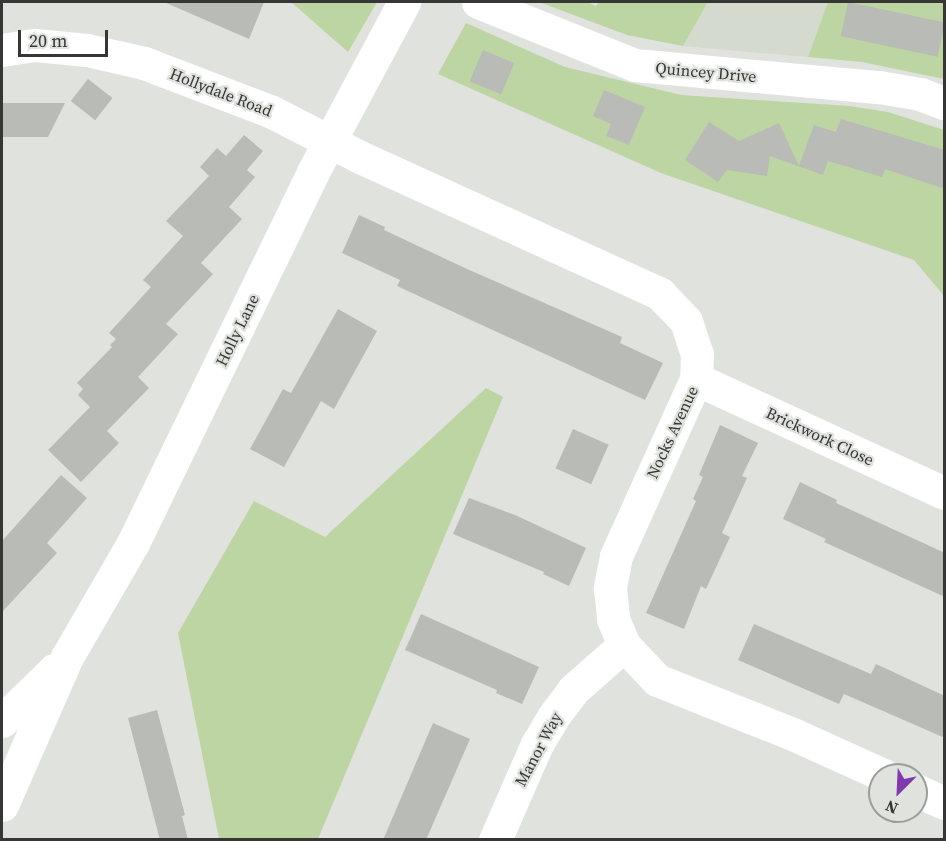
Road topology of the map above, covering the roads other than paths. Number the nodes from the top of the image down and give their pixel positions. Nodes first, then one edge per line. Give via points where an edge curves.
1 (404, 2) edge
2 (478, 2) edge
3 (2, 50) edge
4 (945, 103) edge
5 (329, 140) junction
6 (696, 379) junction
7 (945, 493) edge
8 (624, 645) junction
9 (67, 657) junction
10 (2, 721) edge
11 (868, 768) edge
12 (928, 795) edge
13 (945, 803) edge
14 (2, 805) edge
15 (495, 840) edge

1 - 5 street, Holly Lane
2 - 4 street, Quincey Drive via 635,65 879,87
3 - 5 street, Hollydale Road via 35,45 87,50 144,63 272,112
5 - 6 street, Nocks Avenue via 660,294 686,321 698,354
5 - 9 street, Holly Lane via 133,543
6 - 7 street, Brickwork Close
6 - 8 street, Nocks Avenue via 616,556 610,588 614,619
8 - 11 street, Nocks Avenue via 657,680
8 - 15 street, Manor Way via 573,690 553,717
9 - 10 street, Holly Lane
9 - 14 street, Holly Lane
12 - 13 street

